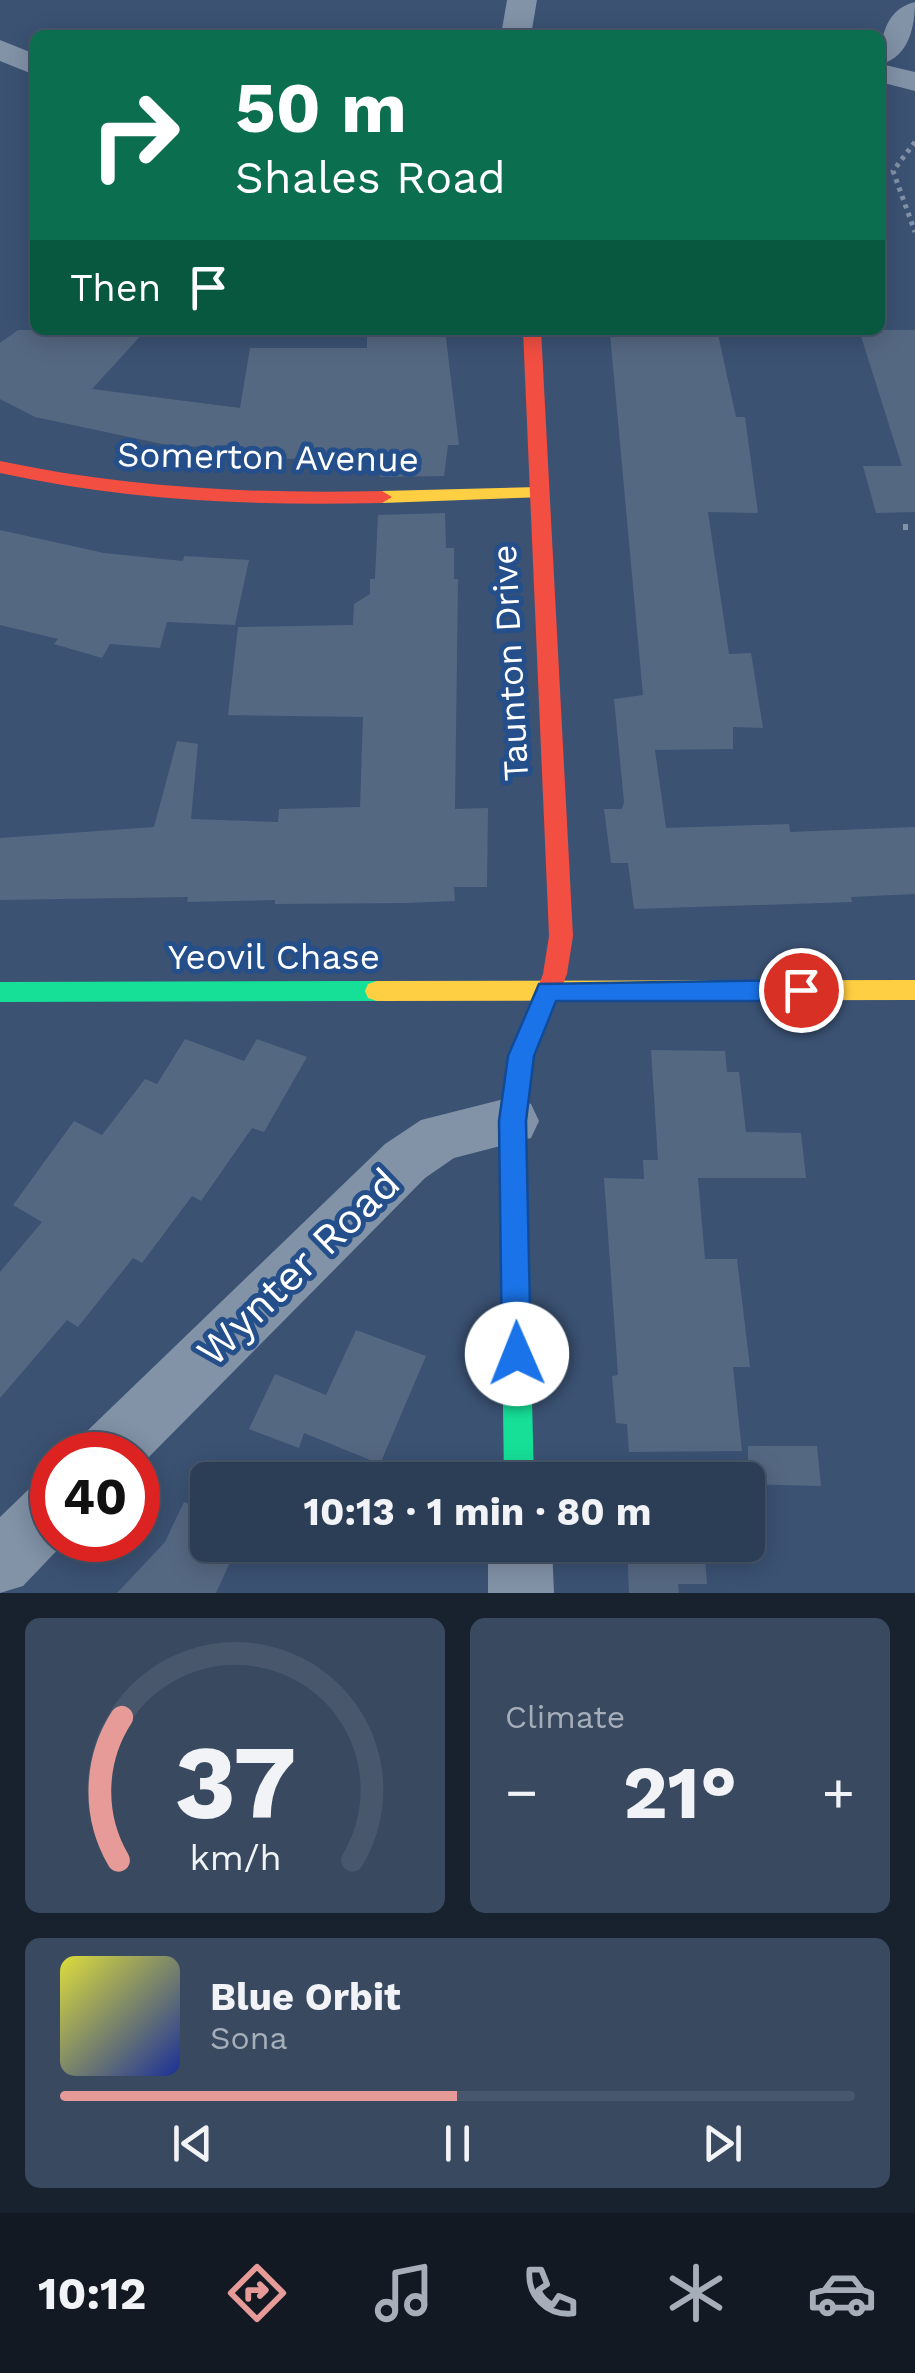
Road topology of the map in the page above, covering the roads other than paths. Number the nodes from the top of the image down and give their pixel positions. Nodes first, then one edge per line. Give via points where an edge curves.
1 (522, 0) edge
2 (915, 12) edge
3 (517, 30) edge
4 (885, 48) edge
5 (0, 49) edge
6 (30, 64) edge
7 (885, 74) edge
8 (915, 82) edge
9 (532, 335) edge
10 (0, 467) edge
11 (538, 494) junction
12 (915, 990) edge
13 (548, 991) junction
14 (0, 992) edge
15 (512, 1121) junction
16 (130, 1432) edge
17 (519, 1462) edge
18 (30, 1532) edge
19 (520, 1562) edge
20 (0, 1563) edge
21 (521, 1593) edge

1 - 3 street
2 - 4 street
5 - 6 street
7 - 8 street
9 - 11 street, Taunton Drive
10 - 11 street, Somerton Avenue via 156,497
11 - 13 street, Taunton Drive via 561,936
12 - 13 street, Yeovil Chase
13 - 14 street, Yeovil Chase
13 - 15 street, Taunton Drive via 521,1056
15 - 16 street, Wynter Road via 440,1137 405,1161
15 - 17 street, Taunton Drive
18 - 20 street
19 - 21 street

